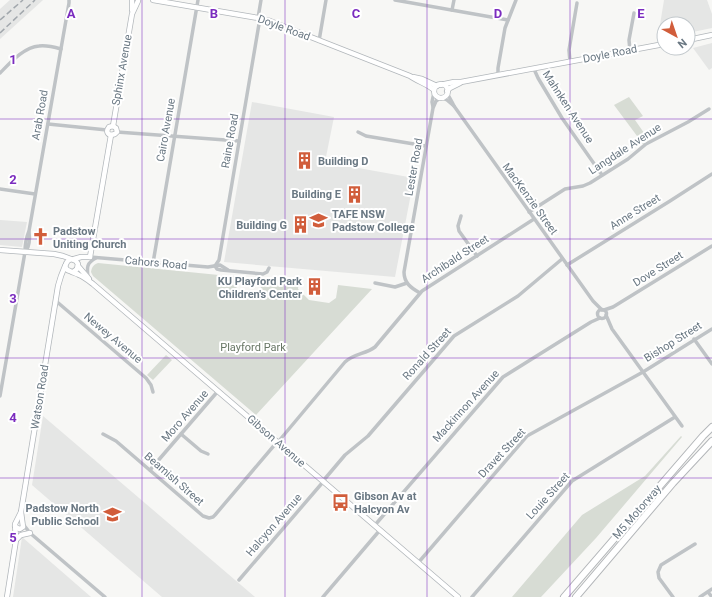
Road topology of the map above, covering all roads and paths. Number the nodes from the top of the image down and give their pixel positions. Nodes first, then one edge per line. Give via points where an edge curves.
1 (137, 0) edge
2 (153, 0) edge
3 (198, 0) edge
4 (261, 0) edge
5 (326, 0) edge
6 (395, 0) edge
7 (454, 0) edge
8 (516, 0) edge
9 (69, 1) edge
10 (577, 3) dead end
11 (197, 7) junction
12 (452, 10) junction
13 (634, 13) dead end
14 (259, 18) junction
15 (508, 20) junction
16 (712, 36) edge
17 (696, 39) edge
18 (319, 40) junction
19 (656, 46) edge
20 (61, 49) junction
21 (630, 51) junction
22 (570, 62) junction
23 (534, 69) junction
24 (0, 73) edge
25 (498, 75) junction
26 (410, 76) junction
27 (461, 82) junction
28 (439, 85) junction
29 (434, 91) junction
30 (447, 92) junction
31 (441, 98) junction
32 (454, 106) junction
33 (433, 108) junction
34 (709, 109) dead end
35 (48, 124) junction
36 (113, 126) junction
37 (107, 130) junction
38 (117, 132) junction
39 (358, 132) dead end
40 (111, 135) junction
41 (174, 136) junction
42 (239, 141) junction
43 (426, 146) junction
44 (712, 174) edge
45 (602, 175) junction
46 (0, 190) edge
47 (35, 194) junction
48 (529, 212) junction
49 (461, 216) dead end
50 (534, 219) junction
51 (712, 246) edge
52 (0, 250) edge
53 (25, 252) junction
54 (54, 254) junction
55 (477, 256) junction
56 (90, 257) junction
57 (97, 258) junction
58 (72, 259) junction
59 (562, 259) junction
60 (153, 263) junction
61 (65, 265) junction
62 (78, 265) junction
63 (567, 265) junction
64 (216, 266) junction
65 (269, 268) dead end
66 (71, 272) junction
67 (88, 278) junction
68 (59, 283) junction
69 (375, 283) dead end
70 (407, 283) junction
71 (93, 284) junction
72 (420, 293) junction
73 (56, 301) junction
74 (593, 301) junction
75 (613, 307) junction
76 (603, 310) junction
77 (597, 314) junction
78 (606, 315) junction
79 (601, 318) junction
80 (591, 322) junction
81 (612, 329) junction
82 (712, 329) edge
83 (694, 340) junction
84 (712, 364) edge
85 (643, 372) junction
86 (218, 391) junction
87 (153, 392) dead end
88 (0, 396) edge
89 (675, 417) junction
90 (682, 426) dead end
91 (712, 427) edge
92 (103, 434) dead end
93 (181, 434) junction
94 (712, 441) edge
95 (277, 442) junction
96 (712, 444) edge
97 (208, 454) dead end
98 (698, 455) junction
99 (150, 470) junction
100 (323, 481) junction
101 (375, 525) junction
102 (20, 526) junction
103 (380, 530) junction
104 (30, 533) junction
105 (16, 540) junction
106 (696, 544) dead end
107 (418, 563) junction
108 (239, 580) dead end
109 (712, 589) edge
110 (708, 592) junction
111 (7, 597) edge
112 (105, 597) edge
113 (323, 597) edge
114 (458, 597) edge
115 (472, 597) edge
116 (564, 597) edge
117 (576, 597) edge
118 (673, 597) edge
119 (700, 597) edge
120 (712, 597) edge

1 - 36 main road, Sphinx Avenue via 132,14
2 - 11 main road, Doyle Road
3 - 11 street, Cairo Avenue
4 - 14 street, Raine Road
5 - 18 street
6 - 12 street
7 - 12 street
8 - 15 street
9 - 20 street, Arab Road
10 - 22 street via 569,50
11 - 14 main road, Doyle Road
11 - 41 street, Cairo Avenue
12 - 15 street
13 - 21 street via 629,40
14 - 18 main road, Doyle Road
14 - 42 street, Raine Road
15 - 25 street
16 - 17 main road
18 - 26 main road, Doyle Road
19 - 21 main road, Doyle Road
20 - 24 street via 44,46 30,48
20 - 35 street, Arab Road
21 - 22 main road, Doyle Road
22 - 23 main road, Doyle Road
23 - 25 main road, Doyle Road
23 - 45 street, Mahnken Avenue via 559,113
25 - 27 main road, Doyle Road
26 - 28 main road, Doyle Road
26 - 29 main road, Doyle Road
27 - 28 main road, Doyle Road
27 - 30 main road, Doyle Road
28 - 29 main road
28 - 30 main road via 445,86
29 - 31 main road via 436,96
29 - 33 street, Lester Road
30 - 31 main road
30 - 32 street, MacKenzie Street
31 - 32 street, MacKenzie Street
31 - 33 street, Lester Road via 436,101
32 - 48 street, MacKenzie Street
33 - 43 street, Lester Road
34 - 45 street, Langdale Avenue via 644,145 628,159
35 - 37 street
35 - 47 street, Arab Road
36 - 37 main road
36 - 38 main road
37 - 40 main road
38 - 40 main road
38 - 41 street
39 - 43 street via 366,136
40 - 56 main road
41 - 42 street
41 - 60 street, Cairo Avenue
42 - 64 street, Raine Road
43 - 70 street, Lester Road via 405,269
44 - 63 street, Anne Street
45 - 48 street, Langdale Avenue via 587,184 565,190
46 - 47 street
47 - 53 street, Arab Road
48 - 50 street, MacKenzie Street
49 - 55 street via 459,231
50 - 55 street, Archibald Street
50 - 59 street, MacKenzie Street
51 - 75 street, Dove Street
52 - 53 main road, Cahors Road
53 - 54 main road, Cahors Road
53 - 88 street, Arab Road
54 - 58 main road, Cahors Road
54 - 61 main road
55 - 72 street, Archibald Street
56 - 57 street, Cahors Road
56 - 58 main road, Cahors Road
56 - 62 main road
57 - 60 street, Cahors Road
57 - 67 street via 89,263
58 - 61 main road
58 - 62 main road via 77,261
59 - 63 street, MacKenzie Street
59 - 100 street, Ronald Street via 518,296 454,336 368,436 345,455
60 - 64 street, Cahors Road
61 - 66 main road
61 - 68 main road, Watson Road
62 - 66 main road via 77,270
62 - 67 main road, Gibson Avenue
63 - 74 street, MacKenzie Street
64 - 65 street, Cahors Road via 217,269 264,274
66 - 68 main road via 65,274
66 - 71 main road, Gibson Avenue
67 - 71 main road, Gibson Avenue
68 - 73 main road, Watson Road
69 - 70 street via 395,287
70 - 72 street
71 - 86 main road, Gibson Avenue
72 - 95 street, Archibald Street via 373,348 347,360
73 - 87 street, Newey Avenue via 146,378
73 - 102 main road, Watson Road
74 - 76 street, MacKenzie Street
74 - 77 street, MacKenzie Street
75 - 76 street, Dove Street
75 - 78 street, Dove Street
76 - 77 street
76 - 78 street
77 - 79 street
77 - 80 street, Mackinnon Avenue
78 - 79 street
78 - 81 street
79 - 80 street, Mackinnon Avenue
79 - 81 street
80 - 101 street, Mackinnon Avenue via 500,380
81 - 85 street
82 - 83 street, Bishop Street
83 - 84 street
83 - 85 street, Bishop Street
85 - 89 street
85 - 107 street, Dravet Street via 527,436
86 - 93 street, Moro Avenue
86 - 95 main road, Gibson Avenue
89 - 90 street
89 - 115 street, Louie Street via 572,481
91 - 116 highway, M5 Motorway
92 - 99 street, Beamish Street via 116,441
93 - 97 street
93 - 99 street, Moro Avenue
94 - 98 highway, M5 Motorway
95 - 99 street, Beamish Street via 213,517 209,518 203,516
95 - 100 main road, Gibson Avenue
96 - 98 highway
98 - 117 highway, M5 Motorway
100 - 101 main road, Gibson Avenue
100 - 108 street, Halcyon Avenue
101 - 103 main road, Gibson Avenue
102 - 104 street
102 - 105 main road
103 - 107 main road, Gibson Avenue
103 - 113 street
104 - 105 main road via 21,535
104 - 112 street
105 - 111 main road
106 - 118 street via 661,565 659,578
107 - 114 main road, Gibson Avenue
109 - 110 street
110 - 119 street
110 - 120 street

